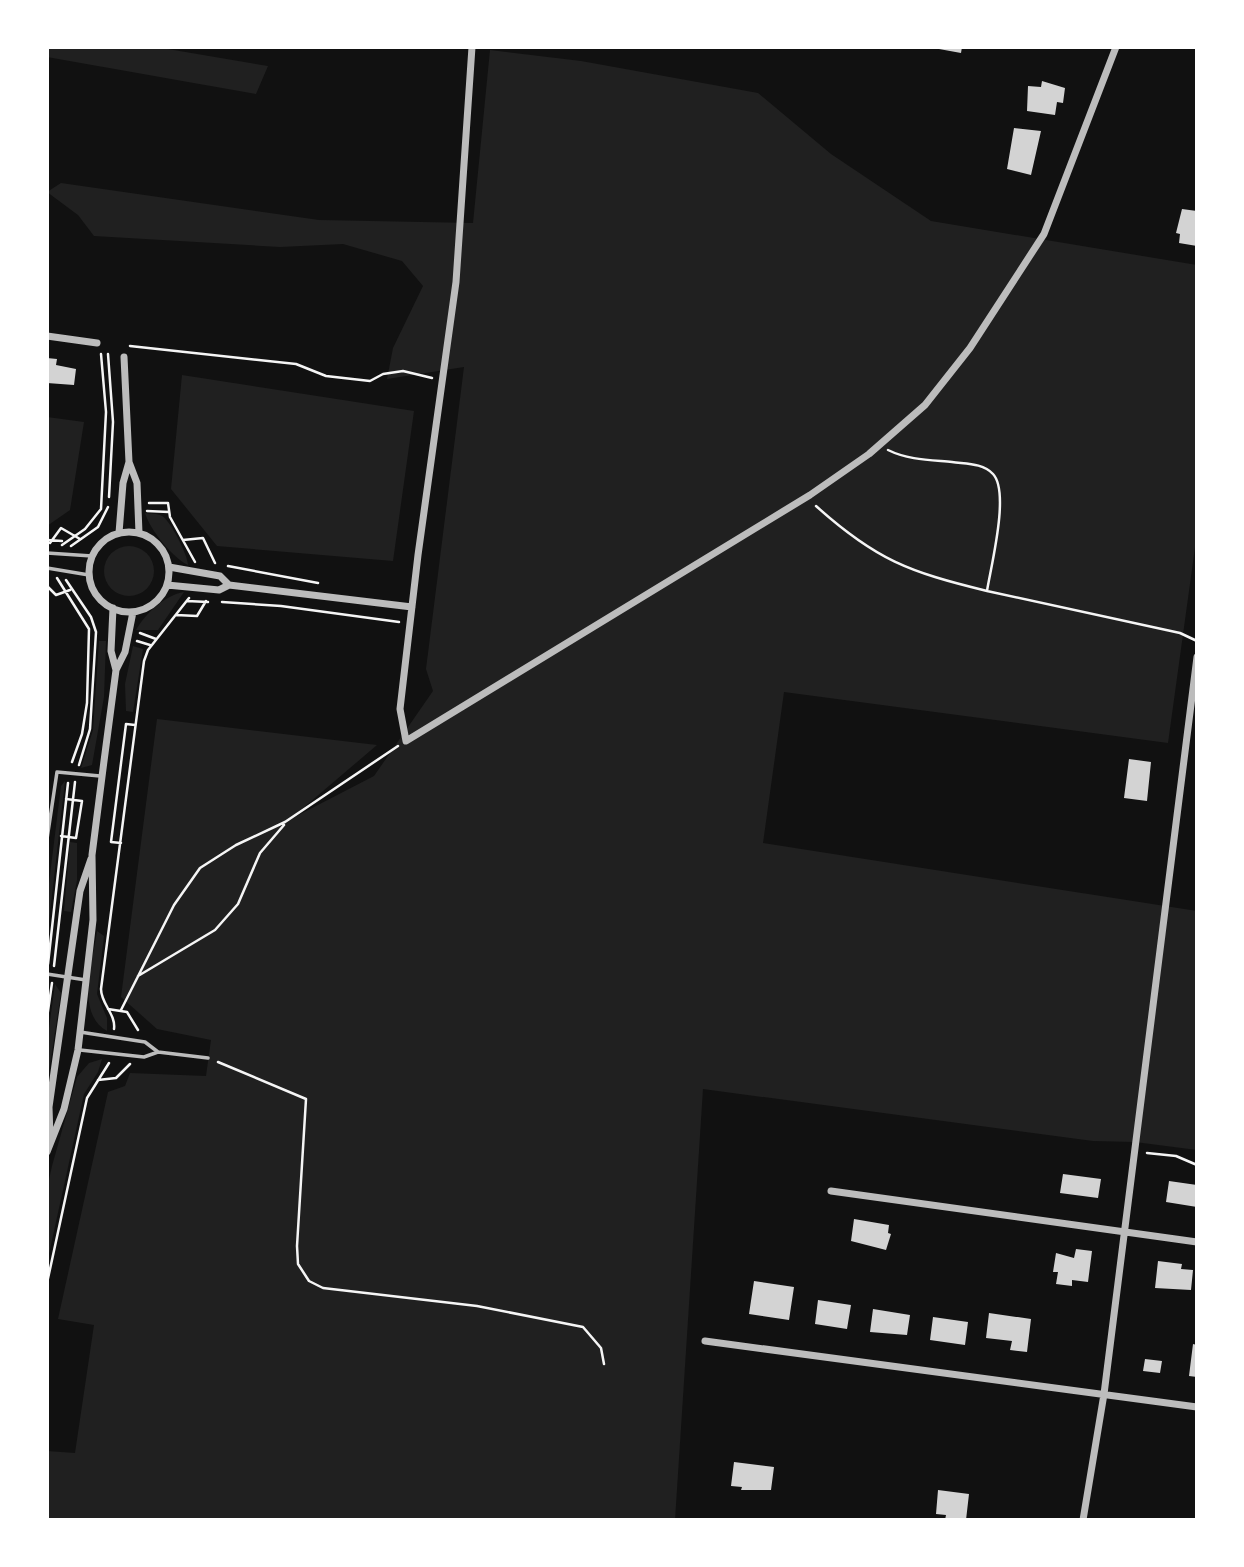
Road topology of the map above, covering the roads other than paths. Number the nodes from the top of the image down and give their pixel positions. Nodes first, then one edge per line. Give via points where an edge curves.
1 (472, 47) edge
2 (1116, 47) edge
3 (47, 335) edge
4 (97, 343) dead end
5 (124, 356) dead end
6 (129, 462) junction
7 (119, 533) junction
8 (139, 533) junction
9 (47, 553) edge
10 (92, 556) junction
11 (169, 567) junction
12 (47, 568) edge
13 (89, 575) junction
14 (167, 585) junction
15 (229, 585) junction
16 (412, 607) junction
17 (113, 608) junction
18 (133, 611) junction
19 (1197, 657) edge
20 (116, 670) junction
21 (102, 777) junction
22 (47, 839) edge
23 (92, 855) junction
24 (50, 975) edge
25 (68, 977) junction
26 (86, 980) junction
27 (61, 1030) junction
28 (80, 1032) junction
29 (59, 1047) junction
30 (78, 1050) junction
31 (158, 1052) junction
32 (208, 1058) road end
33 (50, 1139) junction
34 (47, 1152) edge
35 (831, 1191) dead end
36 (1123, 1233) junction
37 (1197, 1242) edge
38 (705, 1341) dead end
39 (1104, 1394) junction
40 (1197, 1407) edge
41 (1083, 1520) edge

1 - 16 street via 456,282
2 - 16 street via 1044,234 970,348 925,405 880,444 808,496 406,741 400,709
3 - 4 street
5 - 6 street
6 - 7 street
6 - 8 street via 137,483
7 - 8 street
7 - 10 street
8 - 11 street via 159,546
9 - 10 lane
10 - 13 street
11 - 14 street
11 - 15 street via 220,576
12 - 13 lane
13 - 17 street via 96,595
14 - 15 street via 211,590
14 - 18 street via 154,603
15 - 16 street
17 - 18 street
17 - 20 street via 111,651
18 - 20 street via 125,652
19 - 36 street
20 - 21 street
21 - 22 lane via 57,772
21 - 23 street
23 - 25 street via 80,891
23 - 26 street via 95,893
24 - 25 lane
25 - 26 lane
25 - 27 street
26 - 28 street
27 - 28 street
27 - 29 street
28 - 30 street
28 - 31 lane via 145,1042
29 - 30 street
29 - 33 street via 49,1107
30 - 31 lane via 144,1057
30 - 33 street via 64,1109
31 - 32 lane
33 - 34 street
35 - 36 street
36 - 37 street
36 - 39 street
38 - 39 street
39 - 40 street
39 - 41 street

